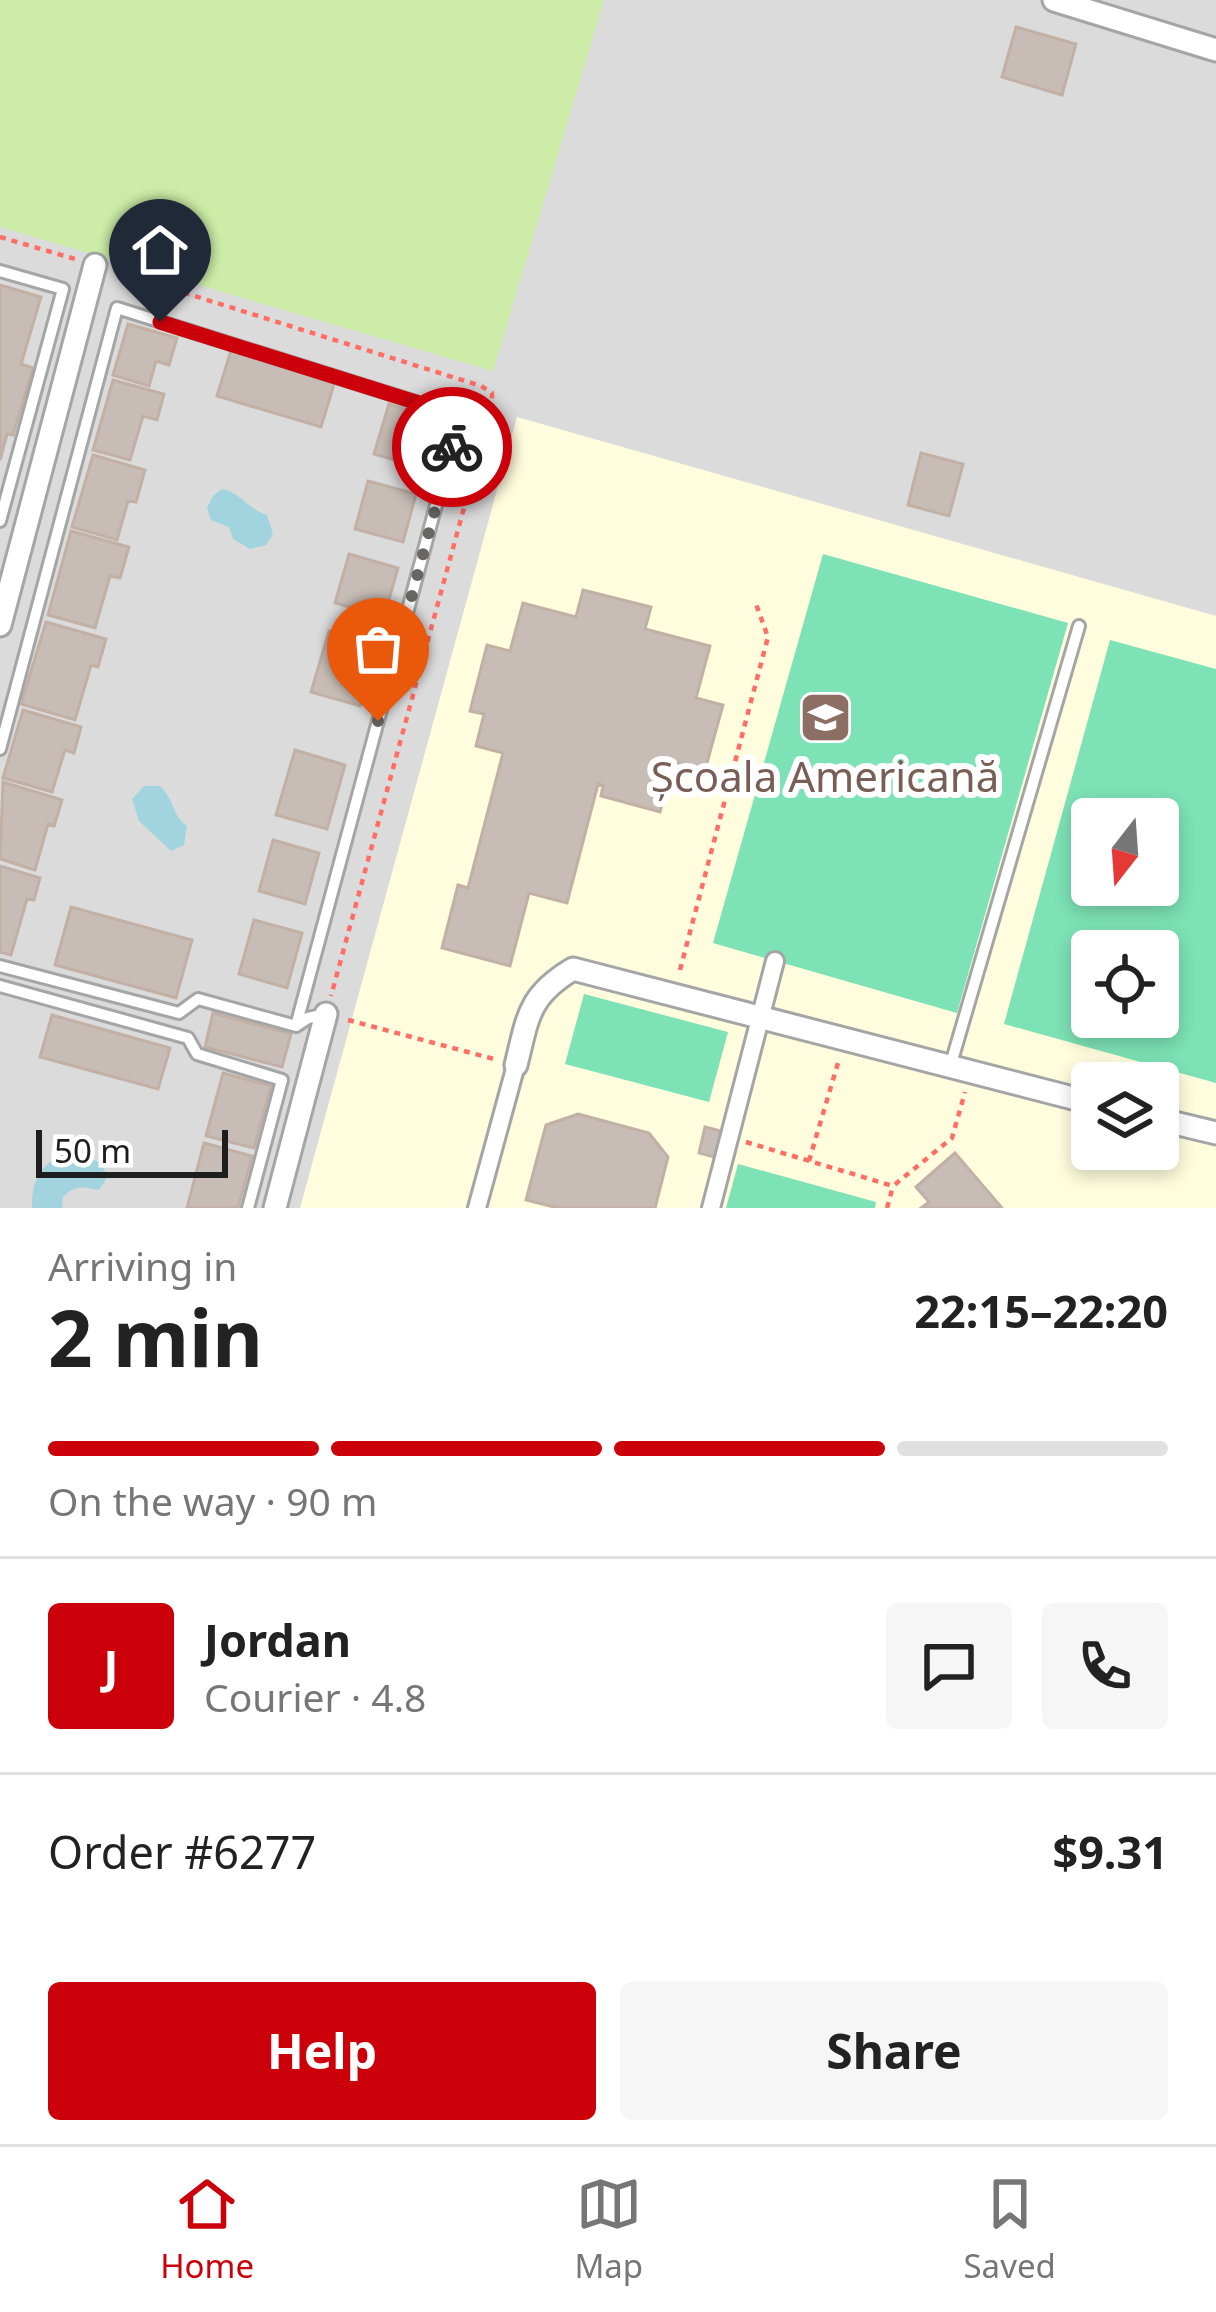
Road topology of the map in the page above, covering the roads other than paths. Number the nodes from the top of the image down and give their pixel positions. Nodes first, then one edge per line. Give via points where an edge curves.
1 (1054, 0) edge
2 (1216, 50) edge
3 (94, 265) road end
4 (0, 272) edge
5 (0, 521) edge
6 (0, 626) edge
7 (1079, 626) dead end
8 (0, 749) edge
9 (776, 961) dead end
10 (0, 966) edge
11 (0, 986) edge
12 (326, 1014) joint
13 (760, 1016) junction
14 (296, 1026) junction
15 (516, 1065) joint
16 (960, 1070) junction
17 (1071, 1098) edge
18 (1179, 1124) edge
19 (1216, 1133) edge
20 (248, 1208) edge
21 (275, 1208) edge
22 (477, 1208) edge
23 (711, 1208) edge

1 - 2 street
3 - 6 street
4 - 5 lane via 63,289
7 - 16 lane
8 - 14 lane via 117,308 460,416
9 - 13 street
10 - 14 lane via 178,1013 198,999
11 - 20 lane via 188,1038 197,1054 282,1080
12 - 14 lane
12 - 21 street
13 - 15 street via 573,969 532,1005
13 - 16 street
13 - 23 street
15 - 22 street
16 - 17 street
18 - 19 street

